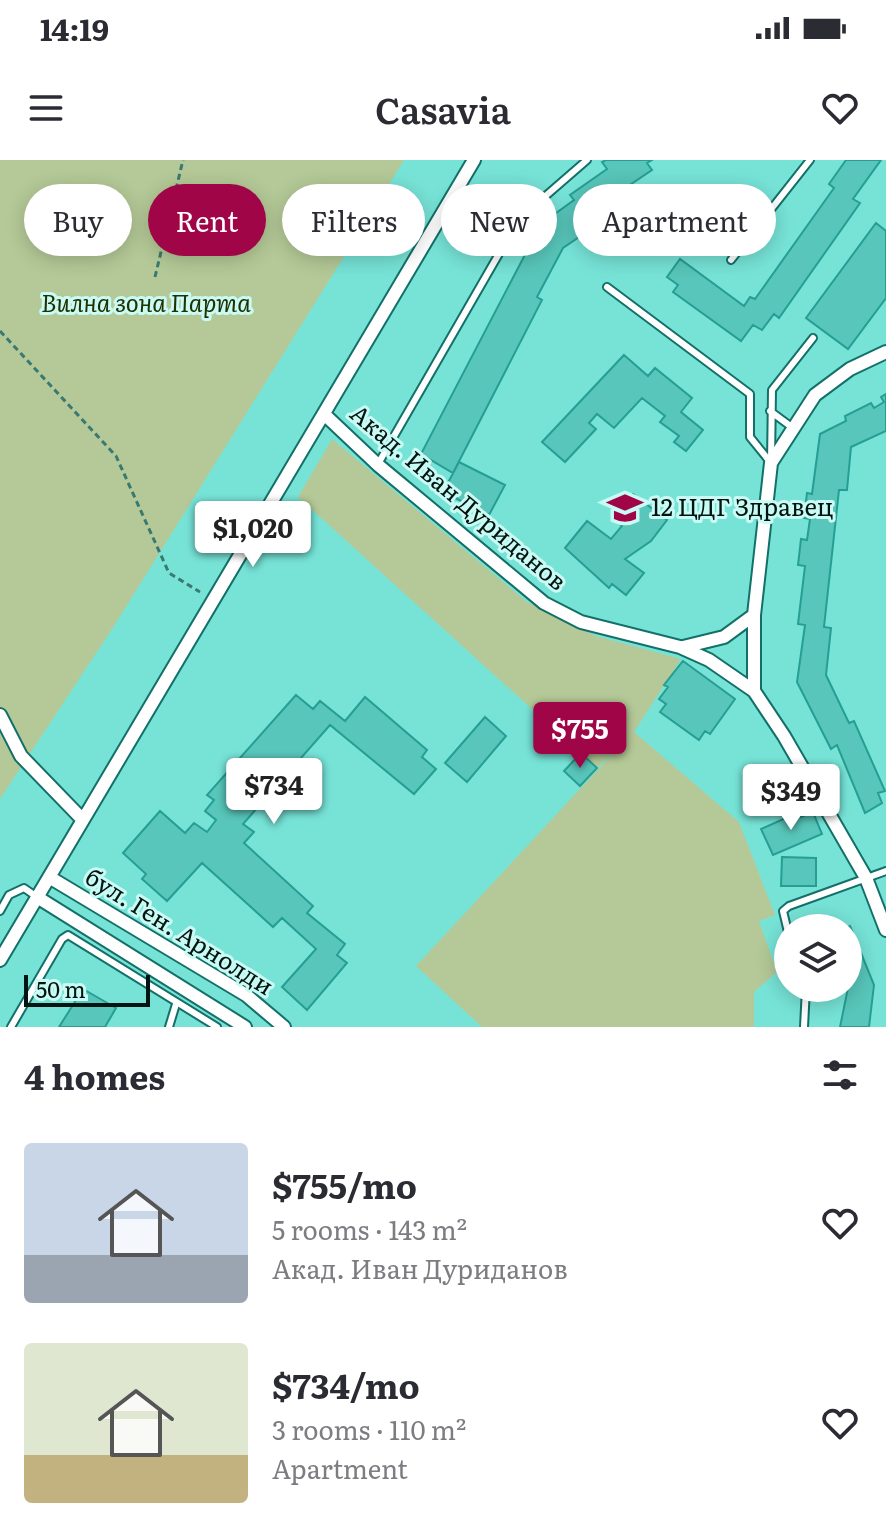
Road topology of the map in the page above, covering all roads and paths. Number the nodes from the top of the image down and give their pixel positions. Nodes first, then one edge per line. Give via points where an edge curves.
1 (183, 160) edge
2 (474, 160) edge
3 (587, 160) edge
4 (810, 160) edge
5 (731, 260) dead end
6 (155, 277) dead end
7 (607, 287) dead end
8 (0, 331) edge
9 (813, 338) dead end
10 (886, 352) edge
11 (770, 411) junction
12 (324, 414) junction
13 (793, 428) junction
14 (771, 463) junction
15 (378, 465) junction
16 (214, 600) junction
17 (754, 615) junction
18 (680, 647) junction
19 (754, 691) junction
20 (0, 715) edge
21 (82, 819) junction
22 (886, 871) edge
23 (49, 877) junction
24 (866, 878) junction
25 (37, 897) junction
26 (0, 911) edge
27 (784, 914) edge
28 (75, 920) junction
29 (886, 930) edge
30 (68, 935) junction
31 (0, 960) edge
32 (805, 1002) edge
33 (176, 1004) junction
34 (215, 1026) edge
35 (11, 1027) edge
36 (169, 1027) edge
37 (245, 1027) edge
38 (284, 1027) edge
39 (804, 1027) edge

1 - 6 path
2 - 12 street
3 - 15 lane via 519,219
4 - 5 lane
7 - 14 lane via 750,394 750,437
8 - 16 path via 116,456 169,573
9 - 11 lane via 772,390
10 - 13 street via 850,369 815,395
11 - 13 lane
11 - 14 lane
12 - 15 street, Акад. Иван Дуриданов
12 - 16 street
13 - 14 street
14 - 17 street
15 - 18 street, Акад. Иван Дуриданов via 544,603 581,622
16 - 21 street
17 - 18 street via 724,637
17 - 19 street
18 - 19 street, Акад. Иван Дуриданов via 720,666
19 - 24 street, Акад. Иван Дуриданов
20 - 21 street via 21,756
21 - 23 street
22 - 24 lane
23 - 25 street
23 - 38 street, бул. Ген. Арнолди via 246,995
24 - 27 lane via 789,906
24 - 29 street, Акад. Иван Дуриданов
25 - 26 lane via 24,888 16,890
25 - 28 street, бул. Ген. Арнолди
25 - 31 street
28 - 30 lane
28 - 37 street, бул. Ген. Арнолди
30 - 33 lane
30 - 35 lane
32 - 39 lane
33 - 34 lane
33 - 36 lane

